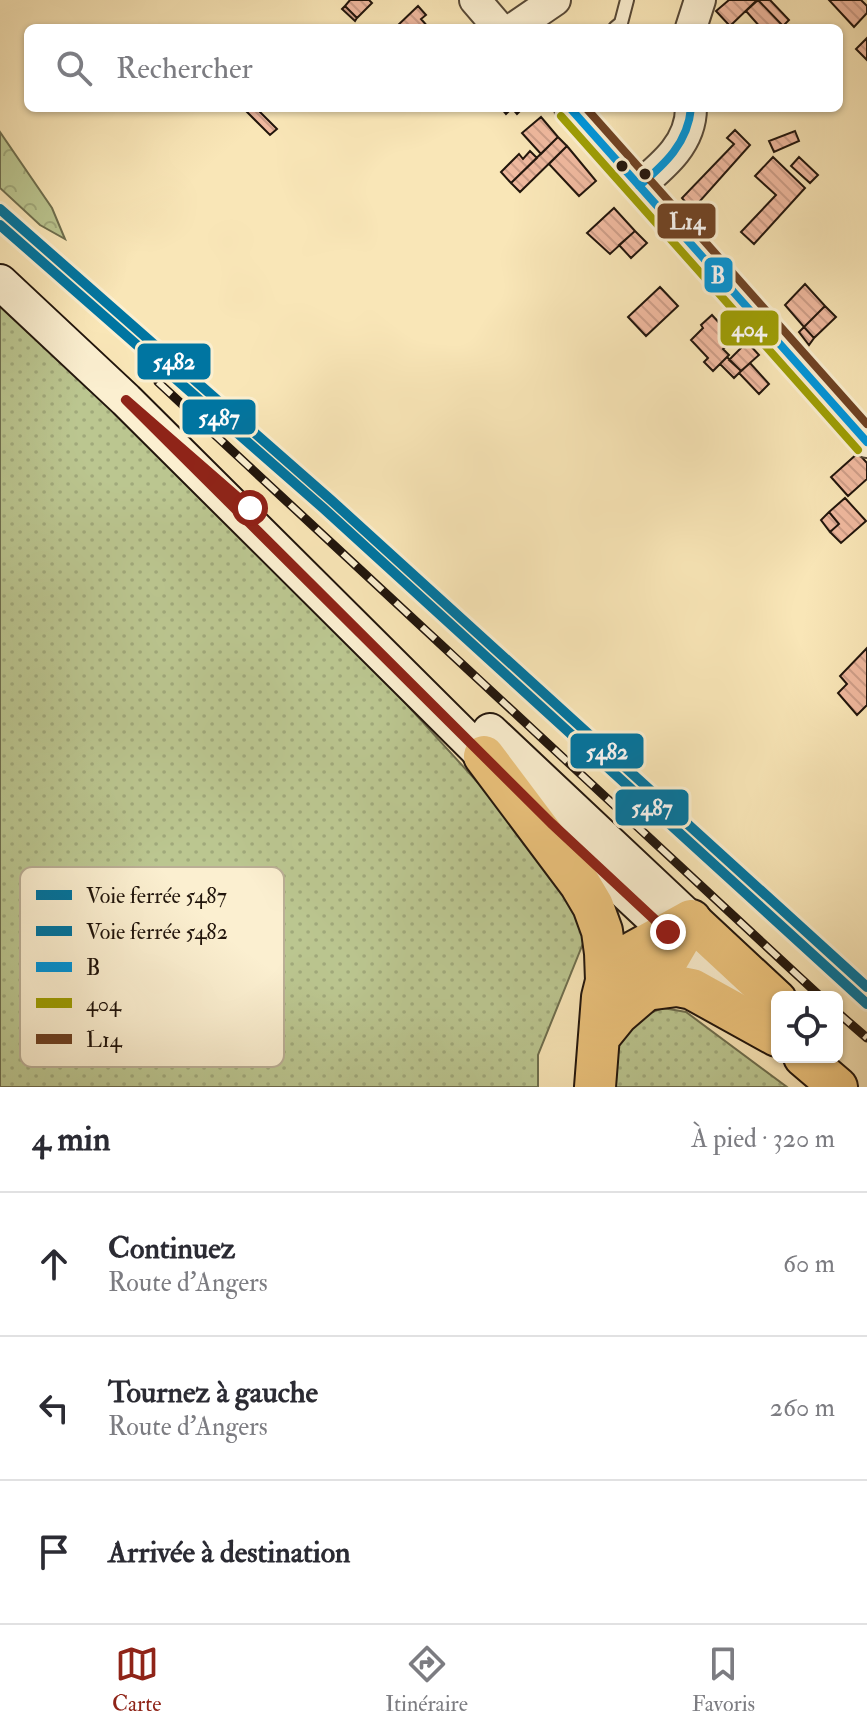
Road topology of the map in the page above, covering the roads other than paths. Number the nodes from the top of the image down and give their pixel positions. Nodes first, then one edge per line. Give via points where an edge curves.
1 (475, 0) edge
2 (555, 0) edge
3 (627, 0) edge
4 (700, 0) edge
5 (496, 24) edge
6 (520, 24) edge
7 (620, 24) edge
8 (692, 24) edge
9 (574, 112) edge
10 (690, 112) edge
11 (639, 186) junction
12 (0, 282) edge
13 (126, 400) junction
14 (867, 442) edge
15 (484, 756) junction
16 (679, 931) junction
17 (606, 981) junction
18 (646, 990) junction
19 (771, 996) edge
20 (771, 1029) edge
21 (771, 1032) edge
22 (601, 1035) junction
23 (810, 1063) edge
24 (843, 1063) edge
25 (867, 1085) edge
26 (595, 1087) edge
27 (838, 1087) edge

1 - 5 street
2 - 6 street
3 - 7 lane
4 - 8 street
9 - 11 street
10 - 11 street via 687,134 677,149
11 - 14 street
12 - 13 main road
13 - 15 main road
13 - 16 main road via 250,508
15 - 16 main road
15 - 17 highway via 593,906 602,931
16 - 17 highway via 635,951
16 - 18 highway
16 - 19 main road
16 - 20 main road
17 - 22 highway
18 - 21 highway via 692,989
18 - 22 highway
22 - 26 highway
23 - 27 main road
24 - 25 main road

